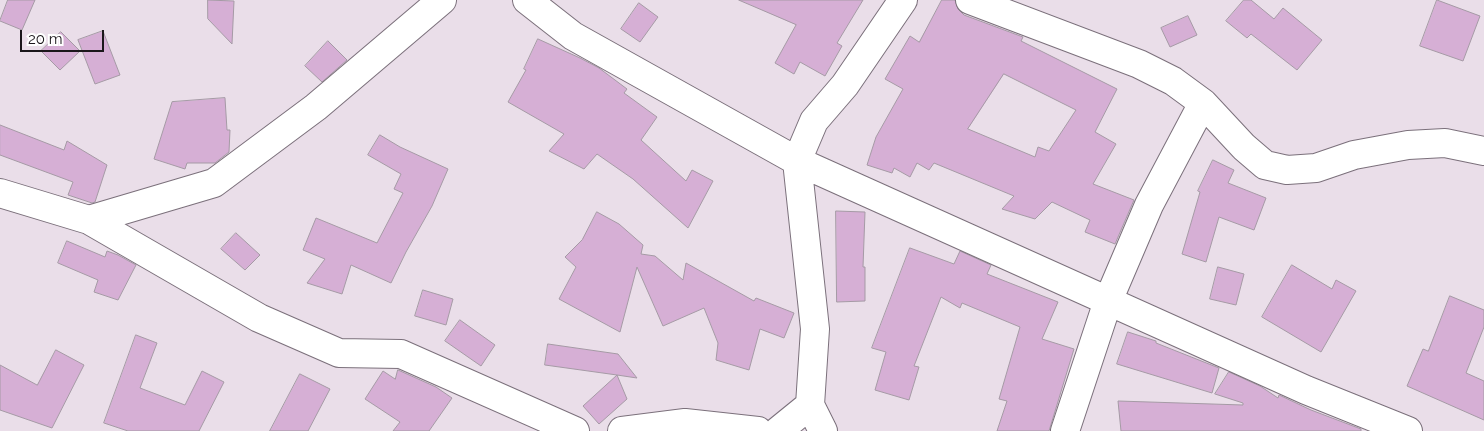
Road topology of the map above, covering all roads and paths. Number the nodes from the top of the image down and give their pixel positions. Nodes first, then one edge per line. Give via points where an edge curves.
1 (442, 0) edge
2 (527, 0) edge
3 (903, 0) edge
4 (970, 0) edge
5 (1203, 103) junction
6 (1484, 151) edge
7 (797, 161) junction
8 (0, 194) edge
9 (89, 220) junction
10 (1108, 301) junction
11 (810, 405) junction
12 (575, 431) edge
13 (622, 431) edge
14 (758, 431) edge
15 (778, 431) edge
16 (824, 431) edge
17 (1065, 431) edge
18 (1408, 431) edge

1 - 9 street via 316,107 214,184
2 - 7 street via 573,36
3 - 7 street via 845,85 814,121
4 - 5 street via 1139,64 1173,81
5 - 6 street via 1265,165 1287,170 1316,168 1354,155 1408,144 1445,143
5 - 10 street via 1149,205
7 - 10 street
7 - 11 street via 814,329
8 - 9 street
9 - 12 street via 259,318 339,353 401,354
10 - 17 street
10 - 18 street via 1306,390
11 - 15 street
11 - 16 street
13 - 14 street via 685,423

